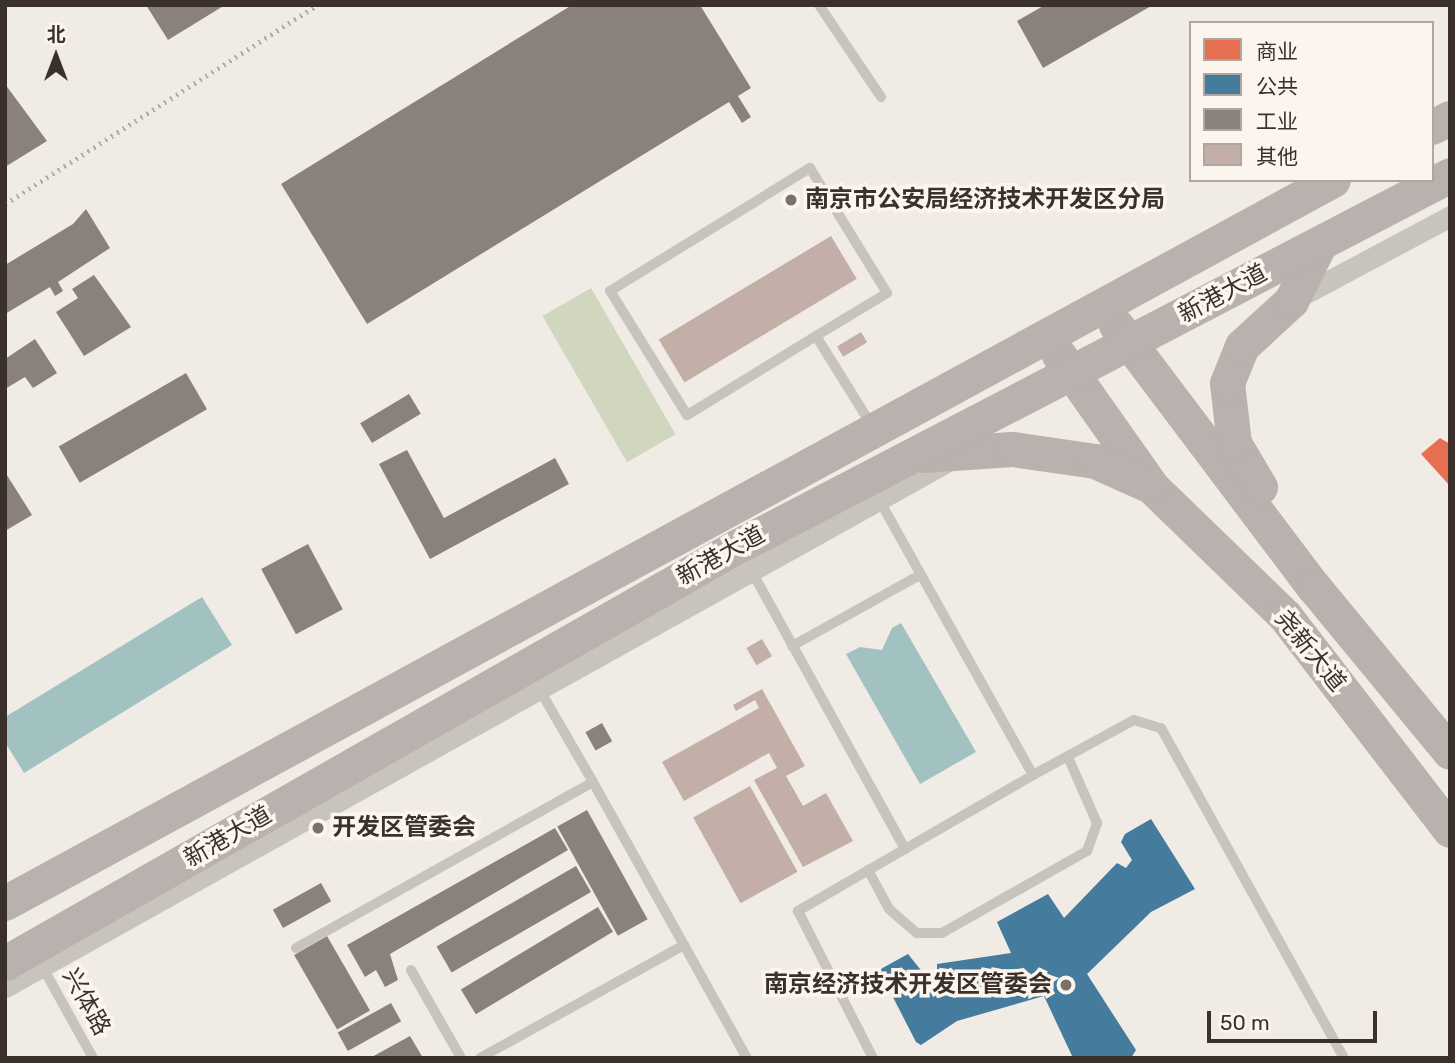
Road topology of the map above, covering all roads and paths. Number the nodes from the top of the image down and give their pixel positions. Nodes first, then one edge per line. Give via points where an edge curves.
1 (819, 5) edge
2 (881, 97) dead end
3 (1450, 118) edge
4 (1434, 126) edge
5 (1450, 175) edge
6 (1329, 182) edge
7 (1450, 216) edge
8 (1320, 243) junction
9 (1291, 301) junction
10 (1103, 303) junction
11 (1046, 334) junction
12 (816, 336) junction
13 (1127, 344) junction
14 (1071, 373) junction
15 (873, 429) junction
16 (965, 452) junction
17 (909, 456) junction
18 (1152, 487) junction
19 (872, 488) junction
20 (745, 558) junction
21 (920, 575) junction
22 (1313, 586) junction
23 (792, 646) junction
24 (533, 678) junction
25 (1450, 752) edge
26 (1068, 757) junction
27 (1033, 775) junction
28 (593, 782) junction
29 (1450, 830) edge
30 (905, 849) junction
31 (868, 870) junction
32 (10, 896) edge
33 (684, 945) junction
34 (296, 948) dead end
35 (5, 963) edge
36 (42, 966) junction
37 (411, 970) dead end
38 (5, 986) edge
39 (93, 1058) edge
40 (461, 1058) edge
41 (480, 1058) edge
42 (747, 1058) edge
43 (873, 1058) edge
44 (1344, 1058) edge

1 - 2 lane
3 - 4 main road
5 - 8 main road, 新港大道
6 - 10 main road, 新港大道
7 - 9 street
8 - 9 main road, 尧新大道
8 - 13 main road, 新港大道
9 - 22 main road, 尧新大道 via 1242,346 1227,383 1234,443
10 - 11 main road, 新港大道
10 - 13 main road, 尧新大道
11 - 14 main road, 尧新大道
11 - 15 main road, 新港大道
12 - 12 lane via 887,293 810,168 610,291 687,415
12 - 15 lane
13 - 14 main road, 新港大道
13 - 22 main road, 尧新大道
14 - 17 main road, 新港大道
14 - 18 main road, 尧新大道
15 - 32 main road, 新港大道
16 - 17 main road, 尧新大道
16 - 18 main road, 尧新大道 via 1012,449 1096,461
16 - 19 street
17 - 19 main road, 新港大道
18 - 29 main road, 尧新大道 via 1285,616
19 - 20 main road, 新港大道
19 - 21 lane
20 - 23 lane
20 - 24 main road, 新港大道
21 - 23 lane
21 - 27 lane
22 - 25 main road, 尧新大道
23 - 30 lane
24 - 28 lane
24 - 35 main road, 新港大道
24 - 36 street
26 - 27 lane
26 - 31 lane via 1097,823 1087,851 942,933 917,933 889,909
26 - 44 lane via 1134,720 1161,728
27 - 30 lane
28 - 33 lane
28 - 34 lane
30 - 31 lane
31 - 43 lane via 798,911
33 - 41 lane
33 - 42 lane
36 - 38 street
36 - 39 lane, 兴体路
37 - 40 lane

